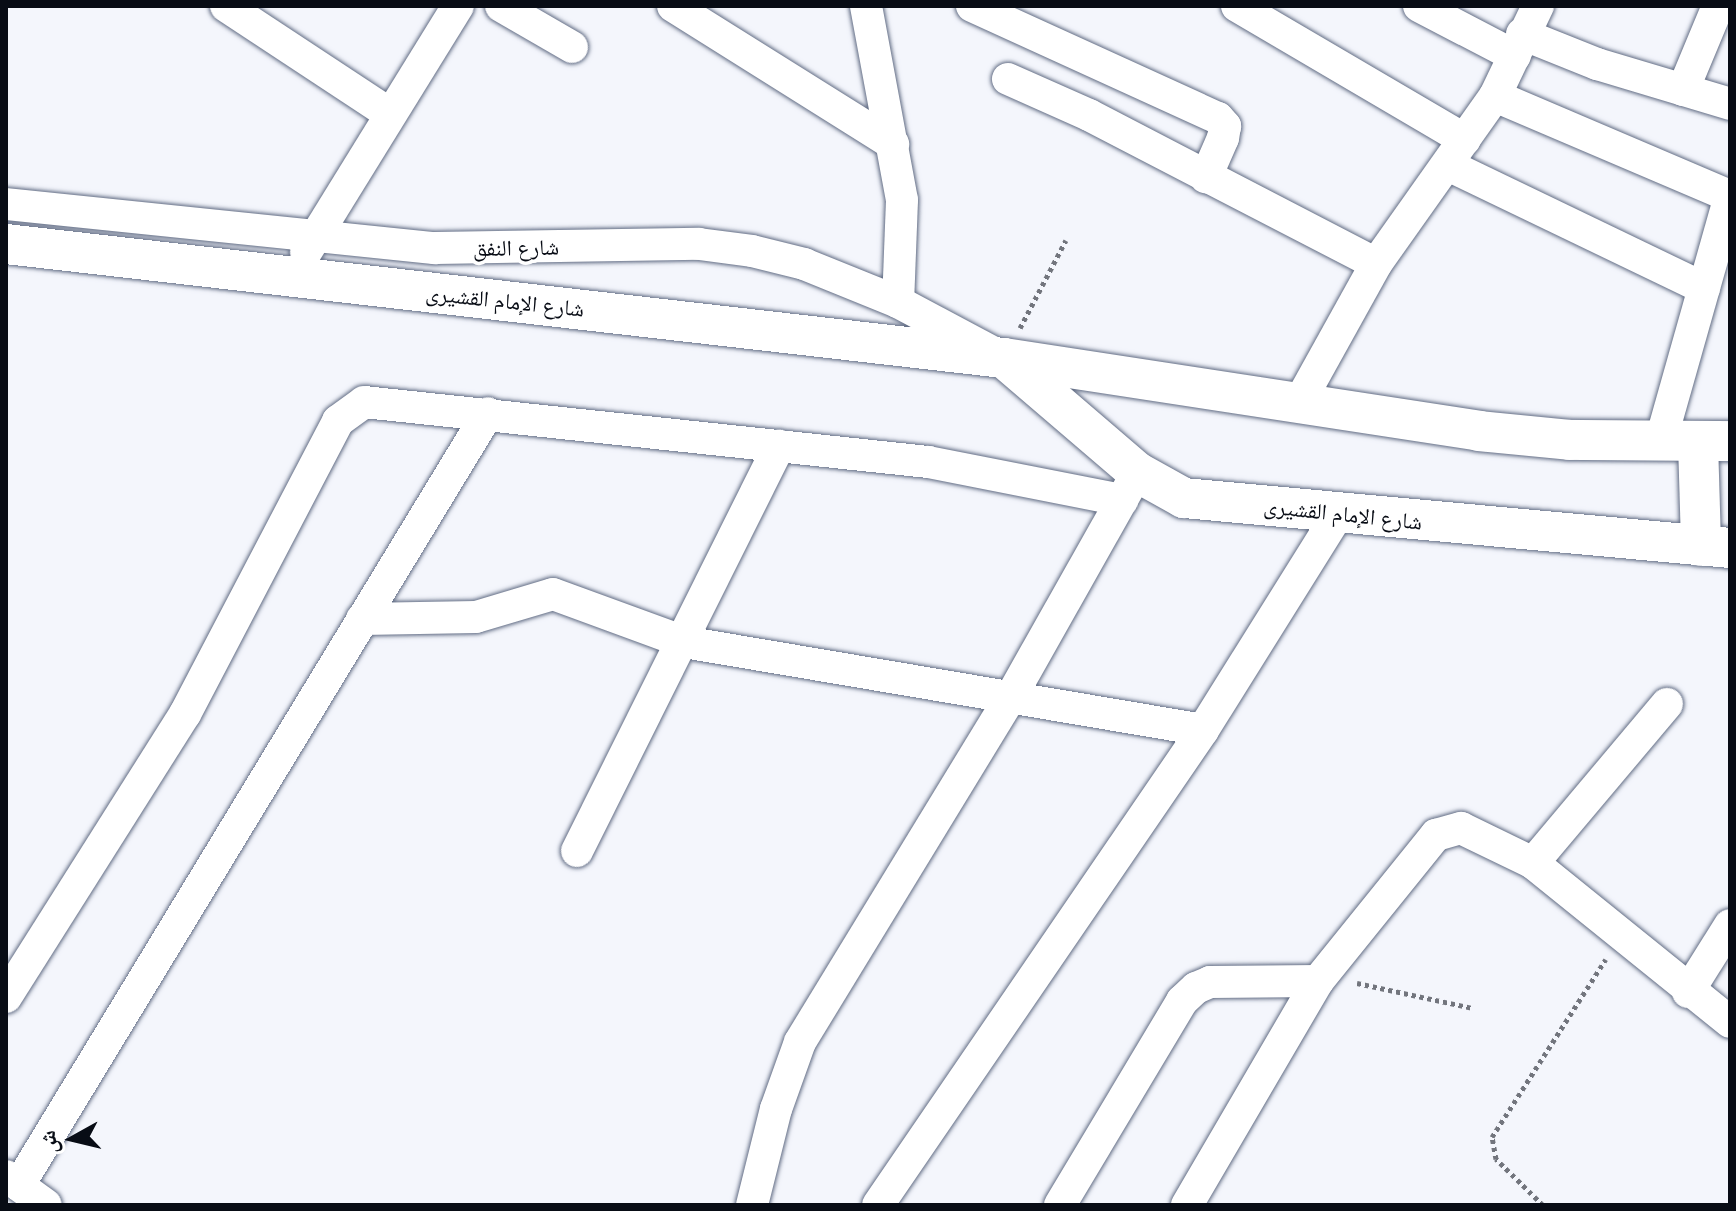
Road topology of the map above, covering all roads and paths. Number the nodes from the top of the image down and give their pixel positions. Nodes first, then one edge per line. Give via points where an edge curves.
1 (226, 6) edge
2 (458, 6) edge
3 (501, 6) edge
4 (673, 6) edge
5 (866, 6) edge
6 (972, 6) edge
7 (1237, 6) edge
8 (1419, 6) edge
9 (1538, 6) edge
10 (1718, 6) edge
11 (1519, 45) junction
12 (572, 47) dead end
13 (1008, 79) dead end
14 (1683, 90) junction
15 (1495, 96) junction
16 (1730, 104) edge
17 (390, 114) junction
18 (893, 144) junction
19 (1456, 152) junction
20 (1206, 177) junction
21 (6, 204) edge
22 (315, 235) junction
23 (1066, 240) dead end
24 (6, 244) edge
25 (1376, 264) junction
26 (292, 277) junction
27 (1704, 288) junction
28 (898, 302) junction
29 (1004, 358) junction
30 (1299, 403) junction
31 (488, 413) junction
32 (1696, 442) edge
33 (779, 445) junction
34 (1130, 486) junction
35 (1338, 514) junction
36 (1716, 547) edge
37 (362, 619) junction
38 (684, 642) junction
39 (1012, 695) junction
40 (1667, 704) dead end
41 (1203, 730) junction
42 (577, 851) dead end
43 (1533, 863) junction
44 (1730, 925) edge
45 (1622, 934) junction
46 (1318, 981) junction
47 (1688, 992) junction
48 (6, 997) edge
49 (1473, 1008) dead end
50 (1730, 1022) edge
51 (12, 1181) edge
52 (46, 1205) edge
53 (752, 1205) edge
54 (878, 1205) edge
55 (1060, 1205) edge
56 (1187, 1205) edge
57 (1543, 1205) edge

1 - 17 street
2 - 17 street
3 - 12 street
4 - 18 street
5 - 18 street
6 - 20 street via 1218,118 1225,126 1223,138
7 - 19 street
8 - 11 street
9 - 11 street
10 - 14 street
11 - 14 street
11 - 15 street
13 - 20 street
14 - 16 street
15 - 19 street
15 - 27 street via 1730,196
17 - 22 street
18 - 28 street via 902,200
19 - 25 street
19 - 27 street
20 - 25 street
21 - 22 street, شارع النفق
22 - 26 street
22 - 28 street, شارع النفق via 495,250 699,244 804,264
23 - 29 path
24 - 26 street, شارع الإمام القشيرى
25 - 30 street
26 - 29 street, شارع الإمام القشيرى
27 - 32 street
28 - 29 street, شارع النفق
29 - 30 street, شارع الإمام القشيرى
29 - 34 street, شارع الإمام القشيرى
30 - 32 street, شارع الإمام القشيرى via 1479,431
31 - 33 street
31 - 37 street
31 - 48 street via 364,402 338,421 185,714
32 - 36 street
33 - 34 street
33 - 38 street
34 - 35 street, شارع الإمام القشيرى via 1184,498
34 - 39 street
35 - 36 street, شارع الإمام القشيرى
35 - 41 street
37 - 38 street via 476,617 553,594
37 - 51 street
38 - 39 street
38 - 42 street
39 - 41 street
39 - 53 street via 800,1042 776,1109
40 - 43 street
41 - 54 street
43 - 45 street
43 - 46 street via 1461,828 1436,835
44 - 47 street
45 - 47 street
45 - 57 path via 1492,1137 1496,1159
46 - 49 path via 1376,984
46 - 55 street via 1210,982 1196,988 1182,1001
46 - 56 street
47 - 50 street
51 - 52 street

